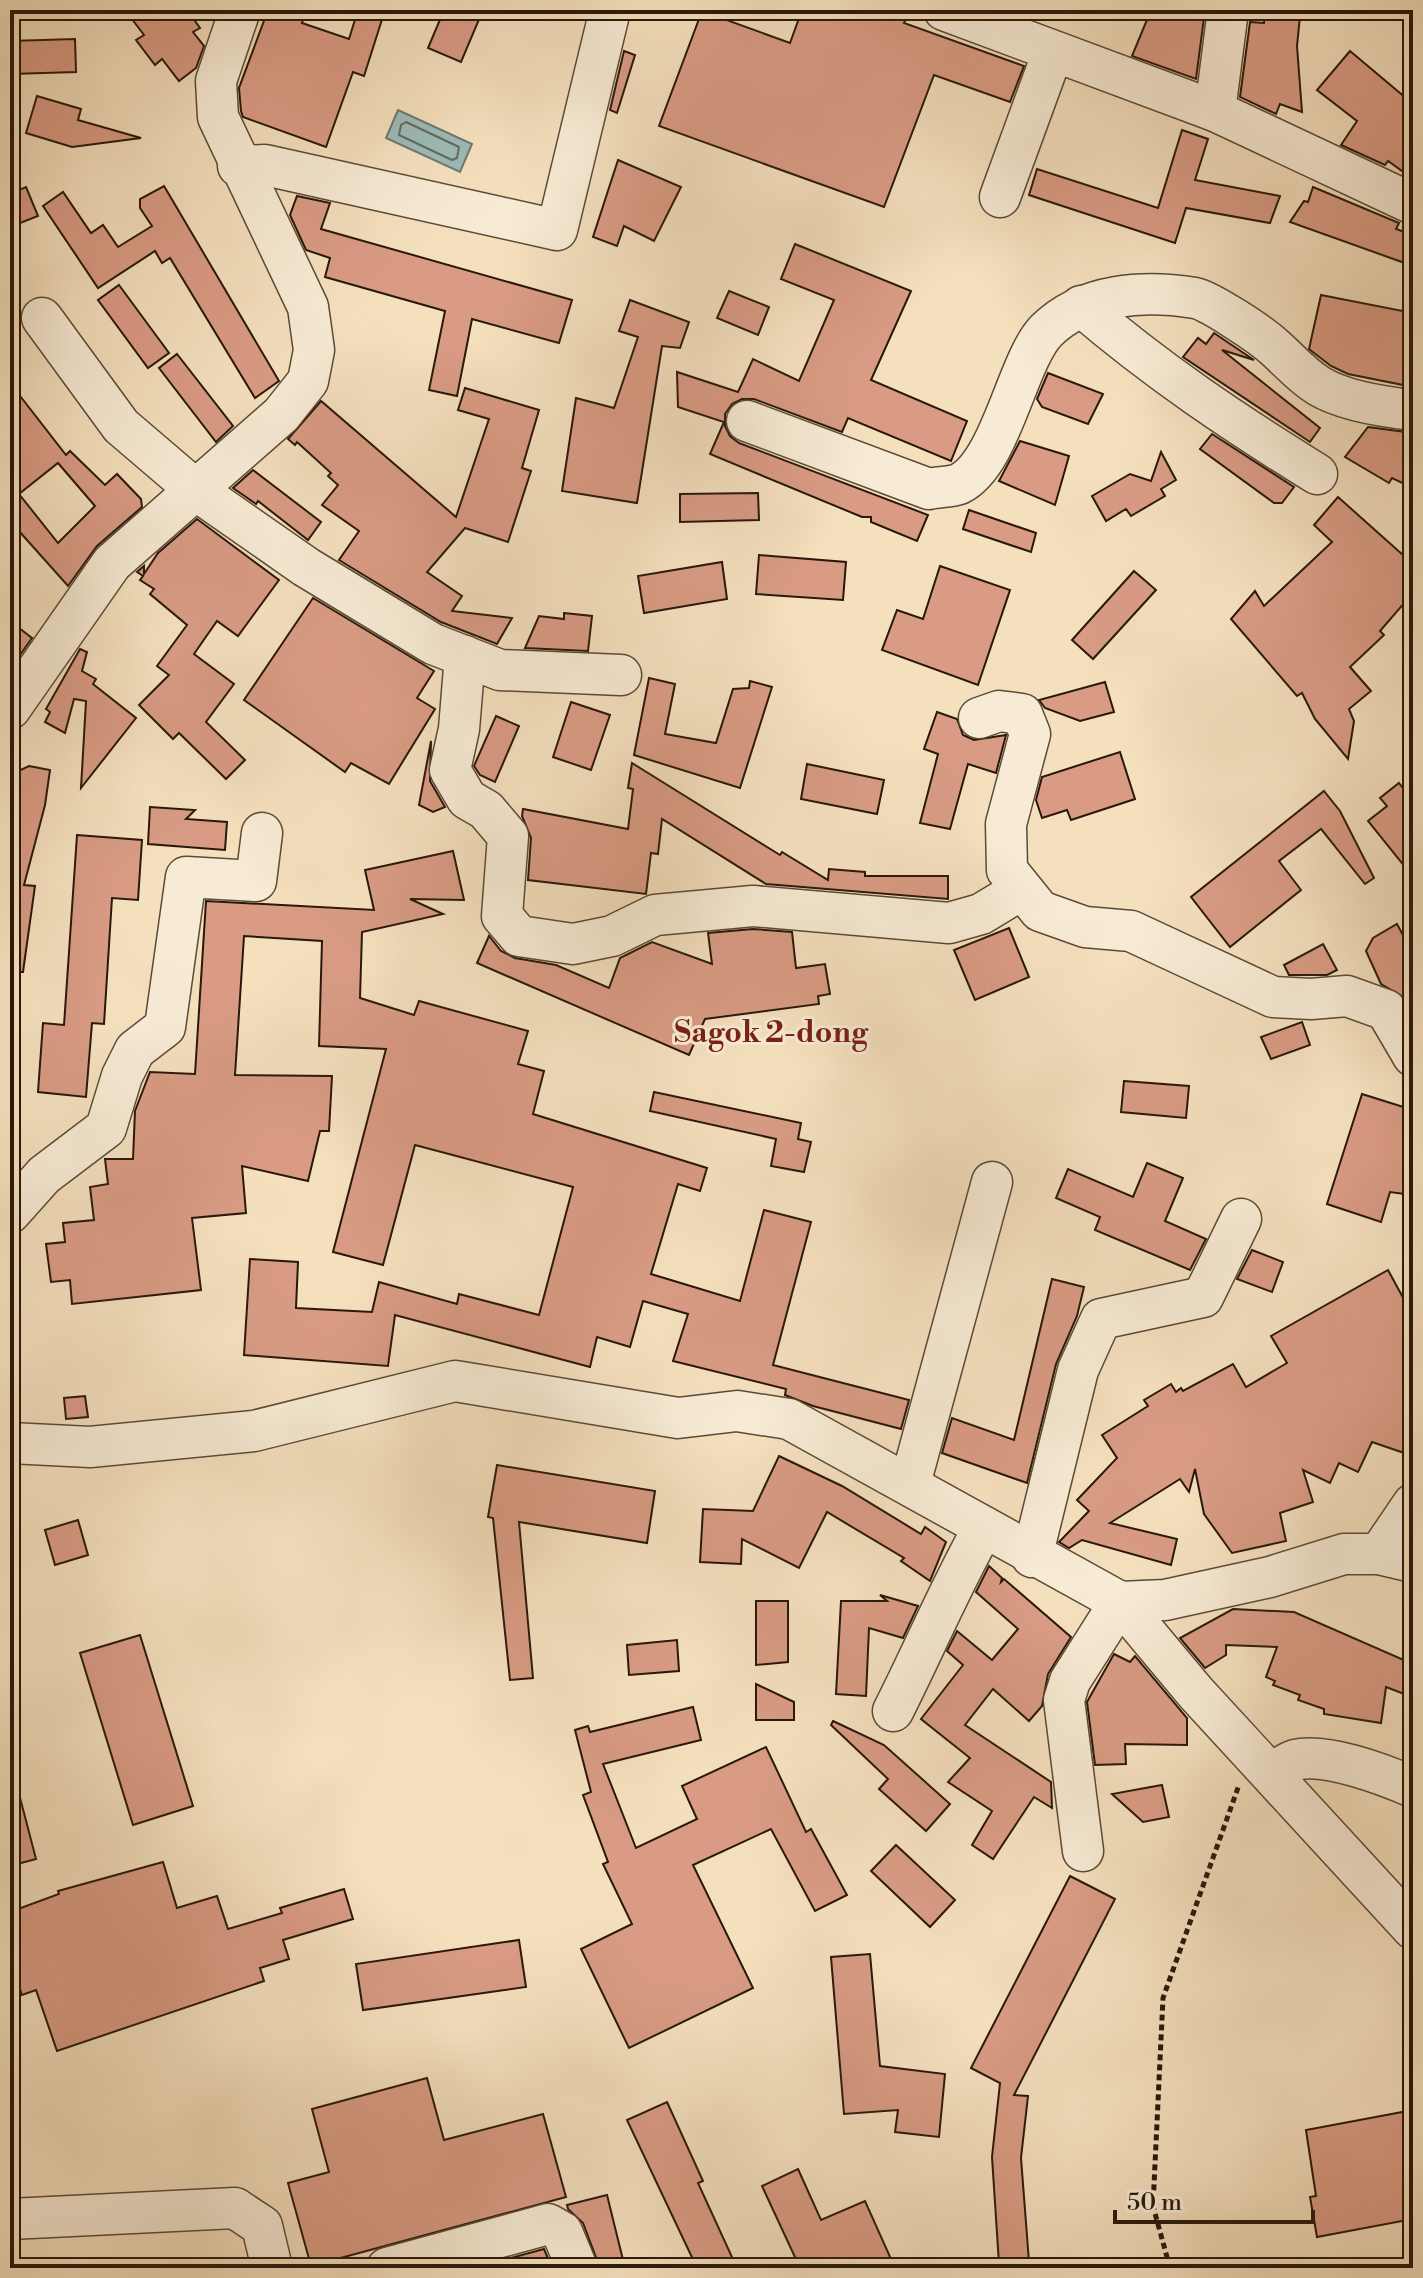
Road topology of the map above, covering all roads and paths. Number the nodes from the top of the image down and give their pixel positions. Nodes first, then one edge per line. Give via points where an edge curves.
1 (240, 10) edge
2 (610, 10) edge
3 (944, 10) edge
4 (1228, 10) edge
5 (1053, 52) junction
6 (1215, 111) junction
7 (238, 166) junction
8 (1000, 197) dead end
9 (1413, 204) edge
10 (1081, 306) junction
11 (42, 318) dead end
12 (1413, 410) edge
13 (747, 421) dead end
14 (1317, 474) dead end
15 (197, 491) junction
16 (465, 656) junction
17 (621, 675) dead end
18 (10, 709) edge
19 (979, 718) dead end
20 (262, 833) dead end
21 (1021, 890) junction
22 (1413, 1056) edge
23 (992, 1182) dead end
24 (10, 1213) edge
25 (1241, 1219) dead end
26 (10, 1443) edge
27 (910, 1484) junction
28 (1413, 1504) edge
29 (984, 1527) junction
30 (1032, 1557) junction
31 (1396, 1558) edge
32 (1120, 1602) junction
33 (893, 1711) dead end
34 (1264, 1764) junction
35 (1413, 1787) edge
36 (1083, 1851) dead end
37 (1413, 1929) edge
38 (10, 2219) edge
39 (272, 2268) edge
40 (387, 2268) edge
41 (577, 2268) edge
42 (1170, 2268) edge

1 - 7 street via 216,81 218,117
2 - 7 street via 557,230 265,165
3 - 5 street
4 - 6 street
5 - 6 street
5 - 8 street
6 - 9 street
7 - 15 street via 308,307 314,350 308,381 281,415
10 - 12 street via 1115,296 1198,298 1273,345 1320,387 1387,408
10 - 13 street via 1042,335 977,468 959,484 929,489
10 - 14 street via 1160,372
11 - 15 street via 121,426
15 - 16 street via 306,567 433,644
15 - 18 street via 112,563
16 - 17 street via 500,670
16 - 21 street via 450,770 467,799 486,810 508,836 502,916 519,936 573,944 612,936 655,915 753,906 949,923 981,914
19 - 21 street via 999,711 1022,714 1030,734 1006,824 1007,870
20 - 24 street via 256,881 186,877 165,1027 135,1050 106,1128 44,1175
21 - 22 street via 1040,911 1085,927 1131,931 1273,997 1347,996 1386,1010
23 - 27 street
25 - 30 street via 1203,1297 1101,1319 1078,1370
26 - 27 street via 90,1447 254,1431 455,1381 678,1418 737,1411 789,1419
27 - 29 street
28 - 31 street
29 - 30 street
29 - 33 street
30 - 32 street
31 - 32 street via 1344,1554 1165,1600
32 - 34 street
32 - 36 street via 1070,1681 1064,1700
34 - 35 street via 1330,1761
34 - 37 street
34 - 42 path via 1231,1801 1163,1998 1153,2206
38 - 39 street via 235,2208 262,2226
40 - 41 street via 548,2224 562,2232

